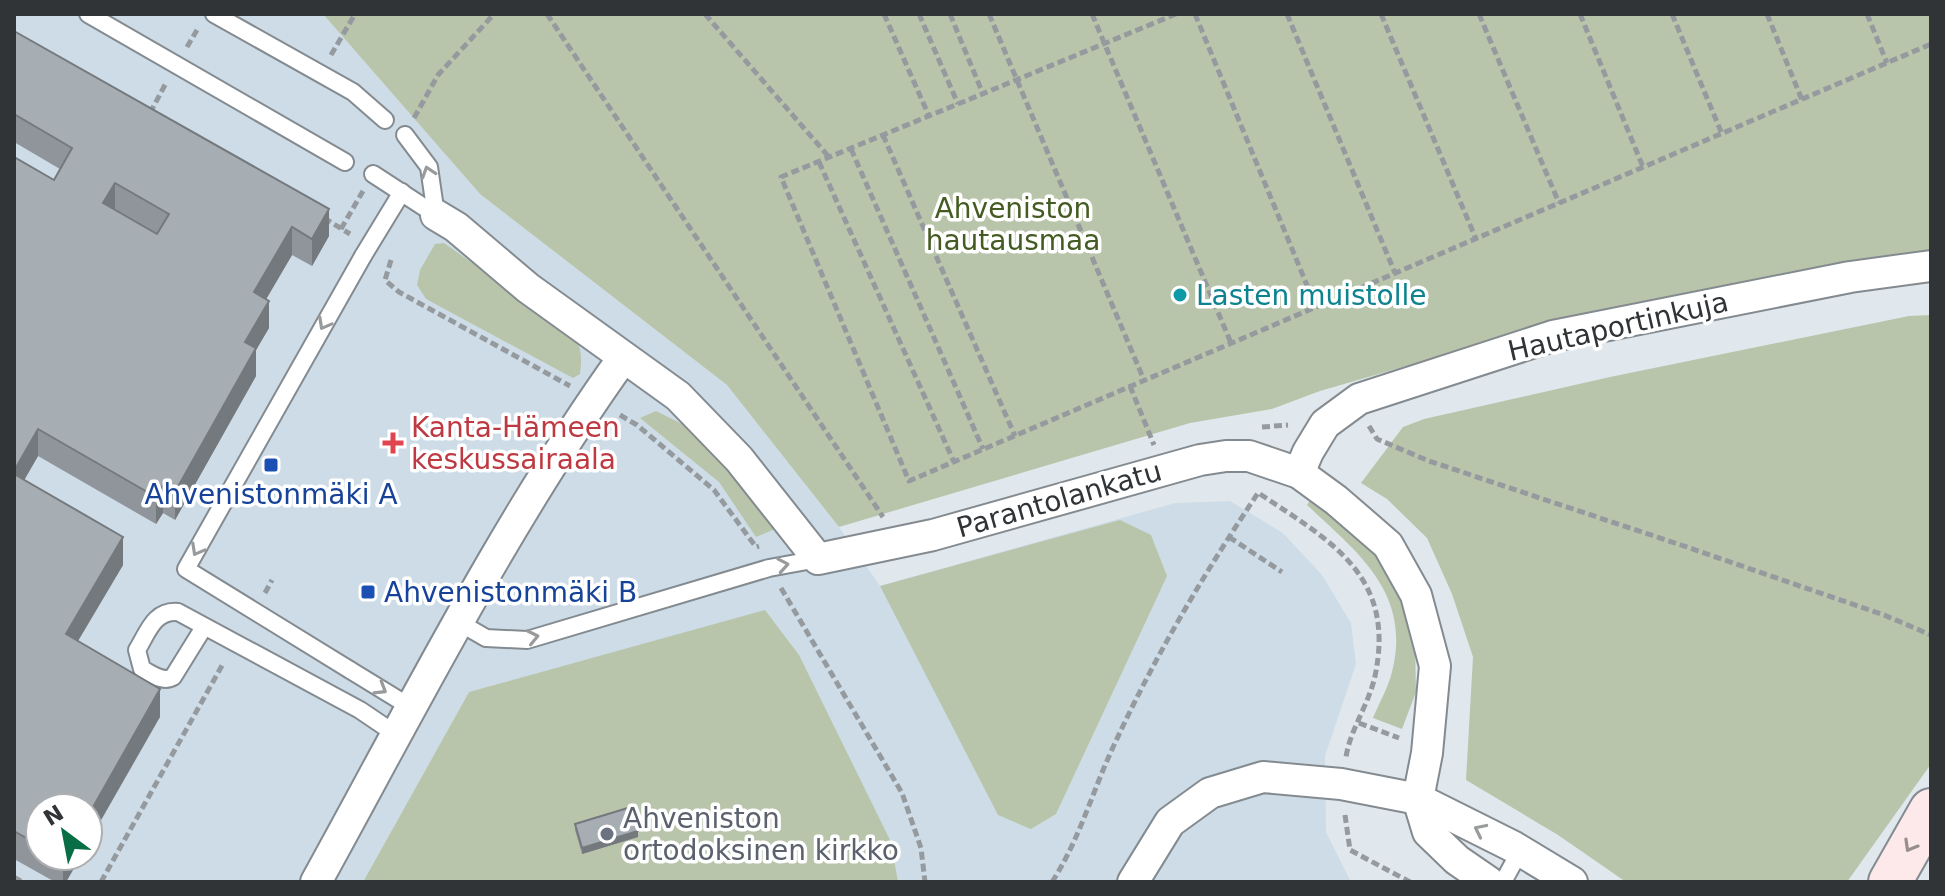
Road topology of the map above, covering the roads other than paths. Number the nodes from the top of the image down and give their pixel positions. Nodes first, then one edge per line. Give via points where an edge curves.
1 (88, 14) edge
2 (214, 14) edge
3 (385, 120) dead end
4 (405, 135) road end
5 (345, 162) dead end
6 (373, 174) dead end
7 (402, 192) junction
8 (436, 215) junction
9 (1931, 266) edge
10 (623, 358) junction
11 (1299, 473) junction
12 (818, 559) junction
13 (460, 623) junction
14 (204, 627) junction
15 (412, 708) junction
16 (397, 735) junction
17 (1418, 799) junction
18 (1931, 810) edge
19 (1520, 851) junction
20 (316, 882) edge
21 (1133, 882) edge
22 (1489, 882) edge
23 (1503, 882) edge
24 (1572, 882) edge
25 (1890, 882) edge

1 - 5 lane
2 - 3 lane via 353,92
8 -> 4 lane via 429,167
6 - 7 lane
7 - 8 lane
7 -> 15 lane, bridge via 186,569
8 - 10 street
9 - 11 street, Hautaportinkuja via 1553,336 1359,399 1325,424
10 - 12 street via 688,406 739,459
10 - 13 street via 590,404
11 - 12 street, Parantolankatu via 1249,456 1200,460 933,535
11 - 17 street, Parantolankatu via 1388,545 1416,595 1435,666
13 -> 12 lane via 486,638 527,640 769,568
13 - 15 street
14 - 14 lane via 178,612 157,616 137,650 142,669 162,679 173,677
14 - 16 lane
15 - 16 street
16 - 20 street
19 -> 17 street
17 - 21 street via 1341,784 1263,777 1210,793 1170,822
17 - 22 street via 1428,832
18 -> 25 main road
19 - 23 lane
19 - 24 street

